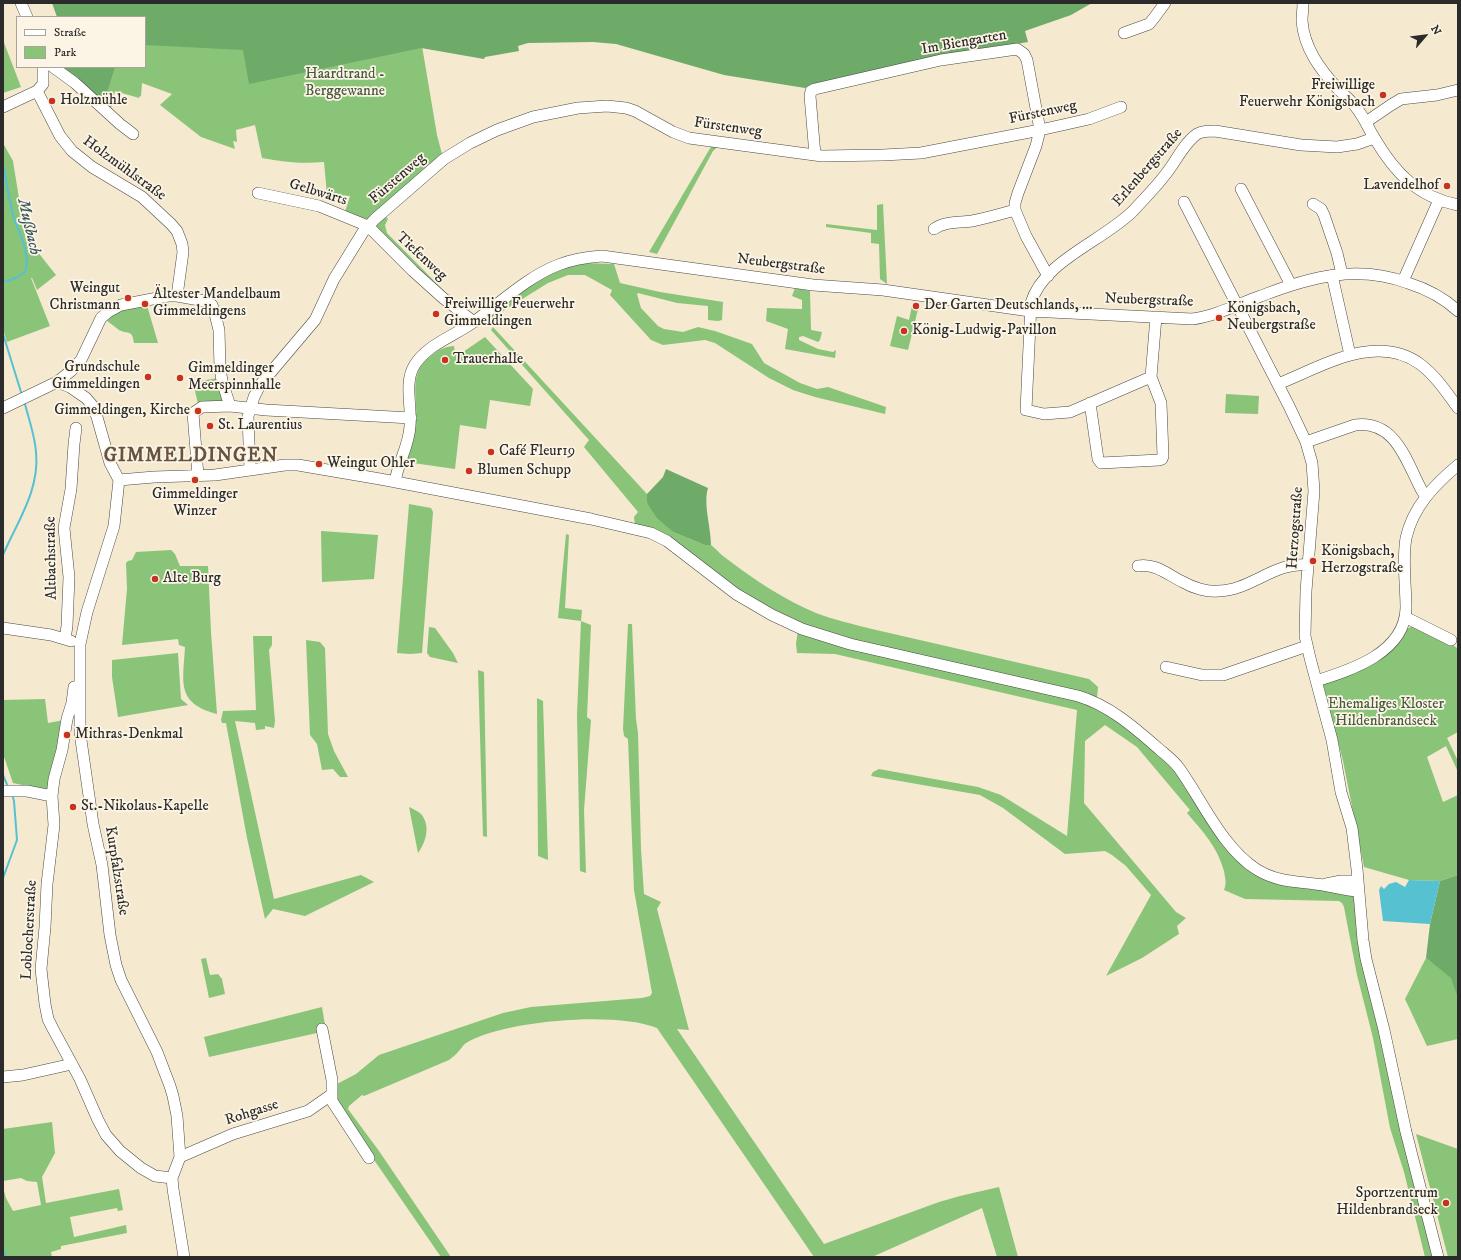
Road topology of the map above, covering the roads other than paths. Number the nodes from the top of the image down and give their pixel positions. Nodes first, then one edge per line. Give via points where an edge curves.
1 (21, 3) edge
2 (1165, 3) edge
3 (1303, 3) edge
4 (27, 16) edge
5 (1124, 33) dead end
6 (43, 68) edge
7 (54, 68) edge
8 (1458, 90) edge
9 (37, 92) junction
10 (3, 107) edge
11 (1121, 107) dead end
12 (1366, 122) junction
13 (1040, 130) junction
14 (133, 134) dead end
15 (1374, 138) junction
16 (815, 155) junction
17 (1241, 189) dead end
18 (258, 193) dead end
19 (1440, 200) junction
20 (1184, 202) dead end
21 (1314, 204) dead end
22 (1458, 205) edge
23 (1015, 210) junction
24 (368, 226) junction
25 (934, 229) dead end
26 (1337, 274) junction
27 (1048, 276) junction
28 (1404, 281) junction
29 (1291, 285) junction
30 (177, 296) junction
31 (1238, 305) junction
32 (1030, 311) junction
33 (1458, 311) edge
34 (1156, 317) junction
35 (474, 322) junction
36 (1350, 355) junction
37 (1151, 377) junction
38 (57, 382) junction
39 (1278, 384) junction
40 (1090, 403) junction
41 (230, 406) junction
42 (3, 408) edge
43 (250, 408) junction
44 (1458, 408) edge
45 (411, 418) junction
46 (76, 428) dead end
47 (1306, 442) junction
48 (1458, 465) edge
49 (250, 469) junction
50 (198, 476) junction
51 (119, 480) junction
52 (395, 482) junction
53 (1426, 496) junction
54 (1308, 565) junction
55 (1138, 566) dead end
56 (1405, 617) junction
57 (3, 628) edge
58 (65, 640) junction
59 (1451, 640) dead end
60 (80, 644) junction
61 (1307, 646) junction
62 (79, 658) junction
63 (1166, 667) dead end
64 (1316, 681) junction
65 (5, 791) edge
66 (52, 796) junction
67 (1359, 886) junction
68 (322, 1029) dead end
69 (72, 1064) junction
70 (3, 1077) edge
71 (331, 1095) junction
72 (180, 1157) junction
73 (369, 1158) dead end
74 (172, 1178) junction
75 (184, 1257) edge
76 (1438, 1257) edge

1 - 4 street
2 - 5 street via 1149,24
3 - 12 street via 1302,21 1315,60
6 - 9 street via 43,84
7 - 14 street
8 - 12 street via 1401,99
9 - 10 street
9 - 30 street, Holzmühlstraße via 60,136 72,151 92,168 142,197 176,231 183,252
11 - 13 street, Fürstenweg via 1089,119
12 - 15 street
13 - 16 street, Fürstenweg via 921,152
13 - 16 street, Im Biengarten via 1027,60 1017,49 941,60 811,91
13 - 23 street, Im Biengarten via 1018,193
15 - 19 street via 1403,177 1420,191
15 - 27 street, Erlenbergstraße via 1337,147 1301,145 1215,131 1199,133 1191,139 1164,176 1125,218 1076,252
16 - 24 street, Fürstenweg via 689,138 635,111 618,106 578,108 515,123 459,149
17 - 29 street
18 - 24 street, Gelbwärts via 319,206
19 - 22 street
19 - 28 street
20 - 31 street, Herzogstraße
21 - 26 street via 1324,215 1337,253
23 - 25 street via 972,221 942,224
23 - 27 street
24 - 35 street, Tiefenweg via 412,271
24 - 43 street, Fürstenweg via 340,268 315,320 260,385
26 - 28 street, Neubergstraße via 1380,274
26 - 29 street, Neubergstraße
26 - 36 street
27 - 32 street, Erlenbergstraße via 1032,298
28 - 33 street, Neubergstraße via 1431,292
29 - 31 street, Neubergstraße
30 - 38 street via 121,305 104,315 81,360
30 - 41 street via 205,301 214,308 219,330 222,381
31 - 34 street, Neubergstraße via 1201,318
31 - 39 street, Herzogstraße
32 - 34 street, Neubergstraße
32 - 35 street, Neubergstraße via 883,290 813,285 602,256 578,258 557,265 511,293
32 - 40 street, Erlenbergstraße via 1026,410 1044,414 1070,412
34 - 37 street
35 - 45 street, Neubergstraße via 439,343 414,366 409,382
36 - 39 street
36 - 44 street via 1383,350 1410,358 1430,373
37 - 40 street
37 - 40 street via 1161,403 1162,459 1099,462
38 - 42 street
38 - 51 street via 86,398 94,408 110,463
39 - 47 street, Herzogstraße
41 - 43 street
41 - 50 street via 202,407 193,413
43 - 45 street
43 - 49 street, Fürstenweg
45 - 52 street, Neubergstraße via 406,448
46 - 58 street, Altbachstraße via 71,489 64,528 69,576
47 - 53 street via 1355,425 1379,427 1396,442
47 - 54 street, Herzogstraße via 1314,481
48 - 53 street
49 - 50 street
49 - 52 street via 291,465
50 - 51 street via 154,476
51 - 60 street, Kurpfalzstraße via 114,526 87,612
52 - 67 street via 591,519 651,533 666,541 746,601 781,620 820,636 1092,700 1150,741 1177,766 1228,842 1248,863 1262,872 1289,882 1324,885 1341,881
53 - 56 street via 1414,517 1405,545
54 - 55 street via 1290,565 1240,586 1218,591 1195,588 1151,566
54 - 61 street, Herzogstraße via 1305,622
56 - 59 street
56 - 64 street via 1398,634 1381,653 1349,669
57 - 58 street via 36,632
58 - 60 street
60 - 62 street, Kurpfalzstraße
61 - 63 street via 1223,675 1202,675
61 - 64 street, Herzogstraße
62 - 66 street, Loblocherstraße via 75,666 72,703
62 - 72 street, Kurpfalzstraße via 82,751 102,865 113,950 121,980 157,1052 170,1086 177,1116
64 - 67 street, Herzogstraße via 1332,740 1341,792 1352,828
65 - 66 street via 19,790
66 - 69 street, Loblocherstraße via 54,825 47,884 42,988 48,1019
67 - 76 street, Herzogstraße via 1363,940 1368,965
68 - 71 street via 332,1080
69 - 70 street
69 - 74 street, Loblocherstraße via 98,1120 112,1142 128,1159 147,1172
71 - 72 street, Rohgasse via 308,1111 233,1134
71 - 73 street via 334,1107
72 - 74 street, Kurpfalzstraße
74 - 75 street, Kurpfalzstraße

